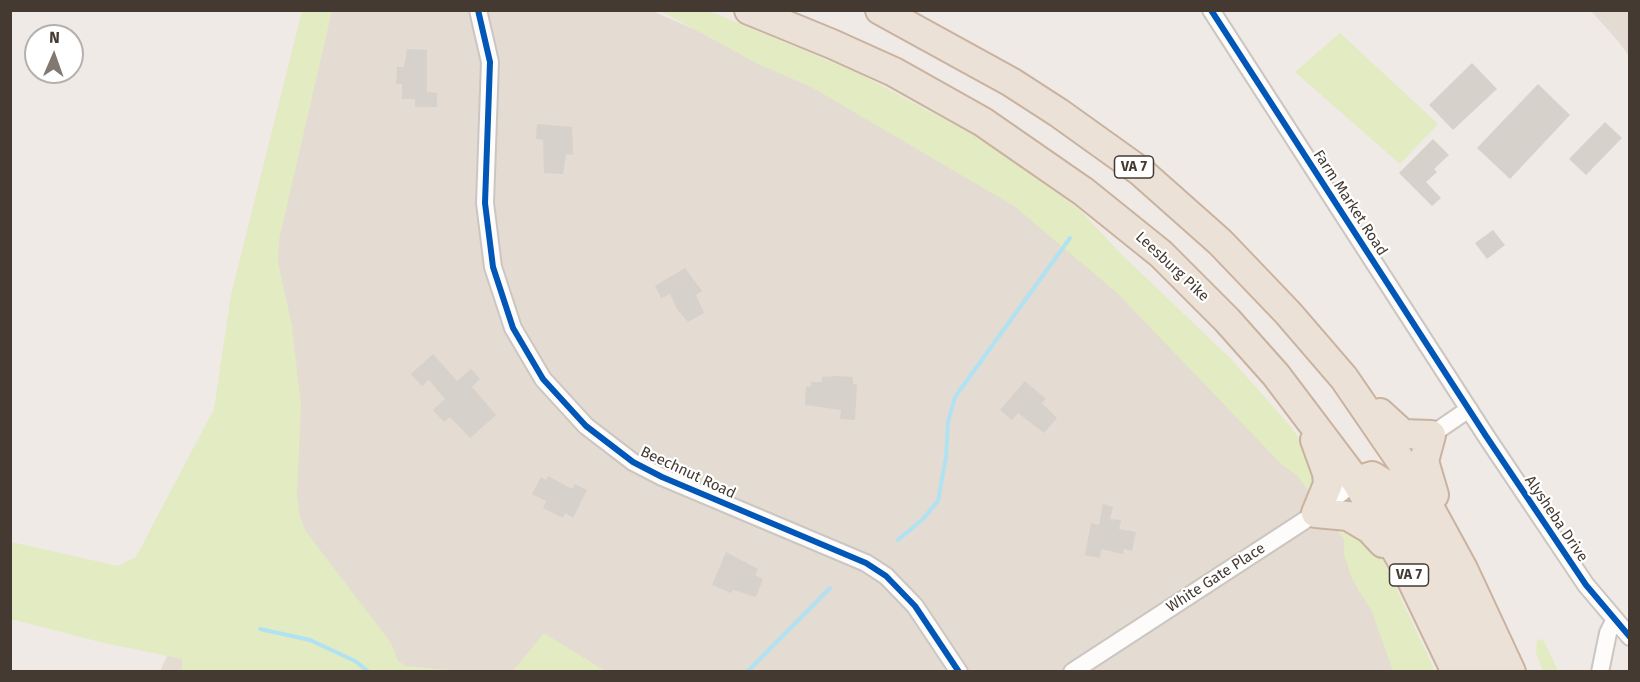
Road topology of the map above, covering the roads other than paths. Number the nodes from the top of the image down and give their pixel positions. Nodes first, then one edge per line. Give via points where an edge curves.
1 (478, 10) edge
2 (749, 10) edge
3 (880, 10) edge
4 (1211, 10) edge
5 (1344, 378) junction
6 (1469, 409) junction
7 (1304, 410) junction
8 (1431, 435) junction
9 (1356, 482) junction
10 (1316, 513) junction
11 (1450, 545) junction
12 (1405, 566) junction
13 (1614, 621) junction
14 (1629, 637) edge
15 (958, 672) edge
16 (1072, 672) edge
17 (1456, 672) edge
18 (1485, 672) edge
19 (1511, 672) edge
20 (1600, 672) edge

1 - 15 street, Beechnut Road via 490,62 485,203 489,246 501,298 513,328 543,379 586,426 633,462 866,563 886,576 915,606
2 - 7 highway, Leesburg Pike / VA 7 via 903,77 983,122 1084,192 1161,254 1227,320
3 - 5 highway, VA 7 via 1011,82 1140,171 1220,242
4 - 6 street, Farm Market Road
5 - 8 highway via 1403,434
5 - 11 highway, VA 7 via 1399,456
6 - 8 street
6 - 13 street, Alysheba Drive
7 - 9 highway, Leesburg Pike / VA 7
7 - 10 highway via 1328,473 1326,493
8 - 11 highway via 1424,454 1425,468
9 - 10 street, White Gate Place
9 - 12 highway, Leesburg Pike / VA 7
9 - 18 highway via 1372,476 1387,485 1426,551
10 - 12 highway via 1359,521
10 - 16 street, White Gate Place
11 - 19 highway, VA 7
12 - 17 highway, Leesburg Pike / VA 7
13 - 14 street, Alysheba Drive
13 - 20 street

